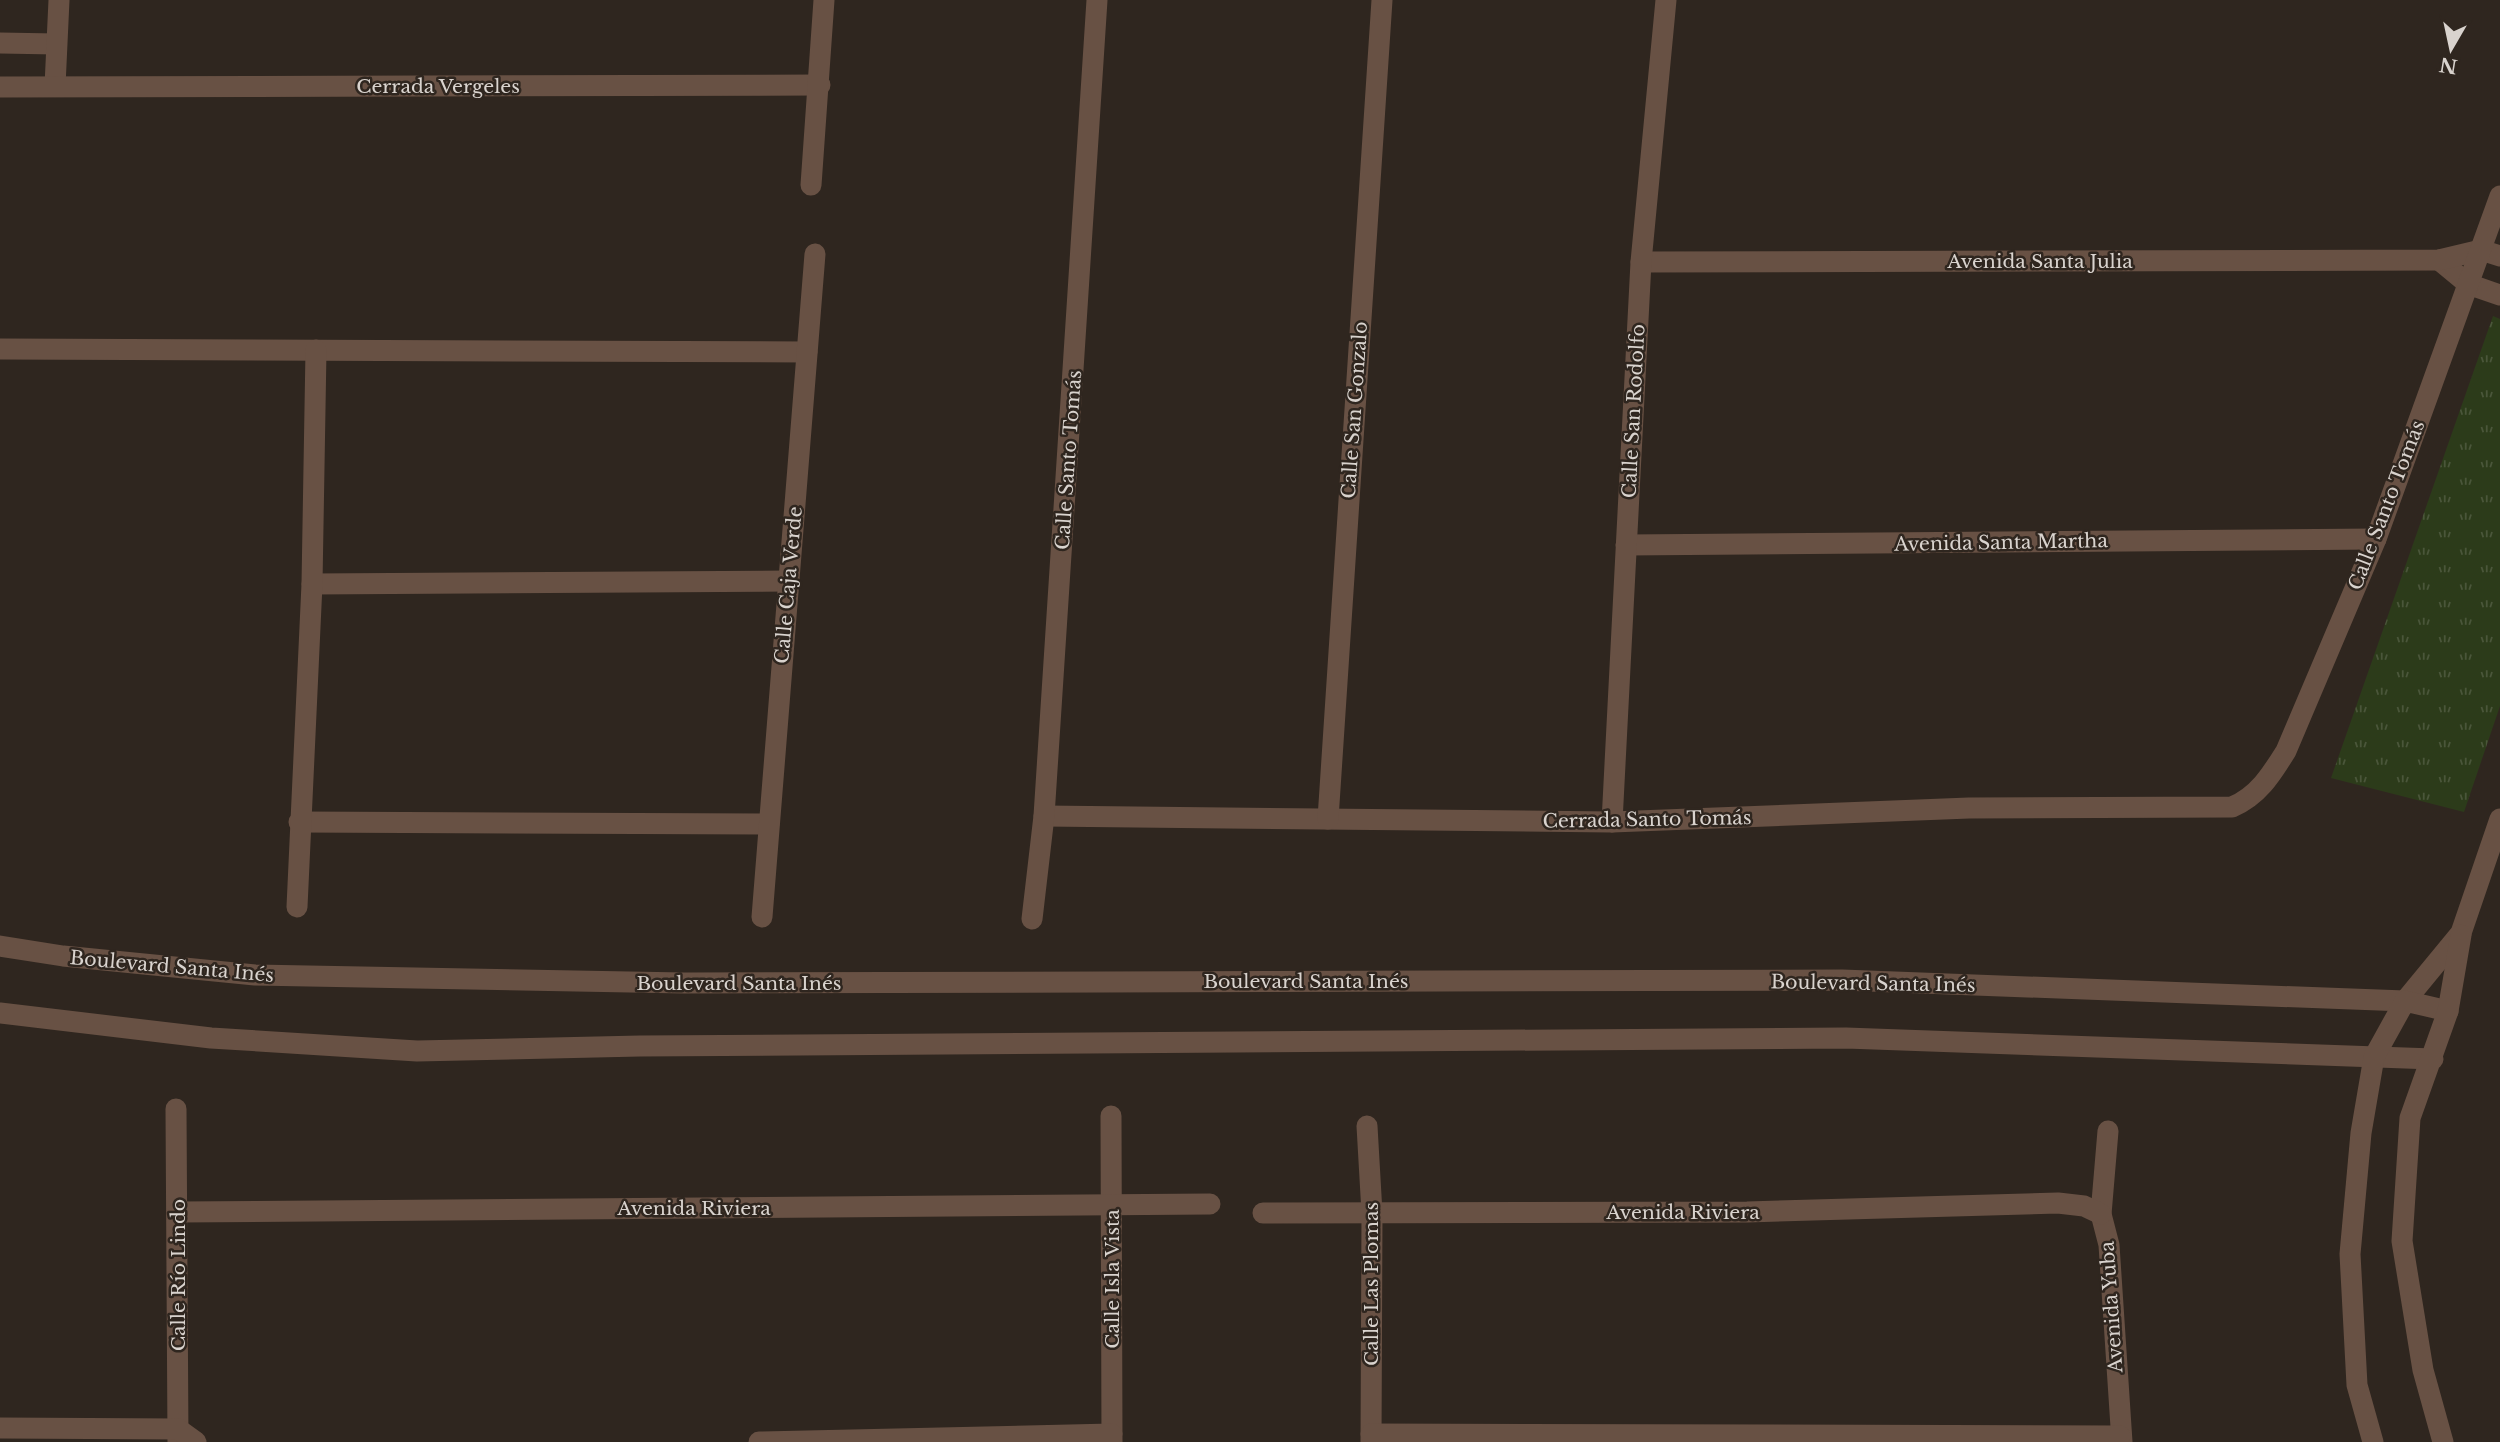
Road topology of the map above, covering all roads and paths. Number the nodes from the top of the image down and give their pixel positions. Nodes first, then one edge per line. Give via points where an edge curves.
1 (59, 0) edge
2 (824, 0) edge
3 (1097, 0) edge
4 (1382, 0) edge
5 (1665, 0) edge
6 (0, 43) edge
7 (56, 44) junction
8 (820, 85) junction
9 (55, 86) junction
10 (0, 87) edge
11 (811, 185) dead end
12 (2500, 196) edge
13 (2491, 253) edge
14 (815, 254) dead end
15 (2439, 260) junction
16 (1641, 262) junction
17 (2468, 284) junction
18 (2500, 295) edge
19 (0, 349) edge
20 (316, 350) junction
21 (807, 352) junction
22 (2375, 539) junction
23 (1626, 545) junction
24 (789, 581) junction
25 (312, 584) junction
26 (2248, 800) joint
27 (1045, 816) junction
28 (2500, 819) edge
29 (1328, 820) junction
30 (299, 822) junction
31 (1612, 822) junction
32 (769, 824) junction
33 (297, 907) dead end
34 (762, 917) dead end
35 (1032, 919) dead end
36 (2461, 933) junction
37 (0, 946) edge
38 (2404, 1001) junction
39 (2448, 1011) junction
40 (0, 1013) edge
41 (2374, 1057) junction
42 (2433, 1059) junction
43 (176, 1109) dead end
44 (1111, 1116) dead end
45 (1367, 1126) dead end
46 (2108, 1131) dead end
47 (1112, 1204) junction
48 (1210, 1204) dead end
49 (178, 1212) junction
50 (1264, 1213) dead end
51 (1372, 1213) junction
52 (2101, 1214) junction
53 (0, 1428) edge
54 (178, 1436) edge
55 (1112, 1438) edge
56 (1371, 1438) edge
57 (2121, 1439) edge
58 (196, 1442) edge
59 (759, 1442) edge
60 (2373, 1442) edge
61 (2443, 1442) edge

1 - 7 street
2 - 8 street
3 - 27 street, Calle Santo Tomás
4 - 29 street, Calle San Gonzalo
5 - 16 street, Calle San Rodolfo
6 - 7 street
7 - 9 street
8 - 9 street, Cerrada Vergeles
8 - 11 street
9 - 10 street, Cerrada Vergeles
12 - 13 street, Calle Santo Tomás
13 - 15 street, Avenida Santa Julia
13 - 17 street, Calle Santo Tomás
14 - 21 street, Calle Caja Verde
15 - 16 street, Avenida Santa Julia
15 - 17 street
16 - 23 street, Calle San Rodolfo
17 - 18 street
17 - 22 street, Calle Santo Tomás
19 - 20 street
20 - 21 street
20 - 25 street
21 - 24 street, Calle Caja Verde
22 - 23 street, Avenida Santa Martha
22 - 26 street, Calle Santo Tomás via 2286,751
23 - 31 street, Calle San Rodolfo
24 - 25 street
24 - 32 street, Calle Caja Verde
25 - 30 street
26 - 31 street, Cerrada Santo Tomás via 2232,807 1982,808
27 - 29 street, Cerrada Santo Tomás
27 - 35 street, Calle Santo Tomás
28 - 36 street
29 - 31 street, Cerrada Santo Tomás
30 - 32 street
30 - 33 street
32 - 34 street, Calle Caja Verde
36 - 38 street
36 - 39 street
37 - 38 street, Boulevard Santa Inés via 63,956 283,975 711,983 1828,980
38 - 39 street, Boulevard Santa Inés
38 - 41 street
39 - 42 street
40 - 41 street via 211,1038 417,1051 1846,1038
41 - 42 street
41 - 60 street via 2361,1133 2350,1254 2357,1385
42 - 61 street via 2410,1118 2402,1241 2423,1370
43 - 49 street, Calle Río Lindo
44 - 47 street, Calle Isla Vista
45 - 51 street, Calle Las Plomas
46 - 52 street, Avenida Yuba
47 - 48 street, Avenida Riviera
47 - 49 street, Avenida Riviera
47 - 55 street, Calle Isla Vista
49 - 54 street, Calle Río Lindo
50 - 51 street, Avenida Riviera
51 - 52 street, Avenida Riviera via 1747,1212 2058,1203 2084,1206
51 - 56 street, Calle Las Plomas
52 - 57 street, Avenida Yuba via 2109,1245
53 - 54 street
54 - 58 street
55 - 59 street
56 - 57 street

